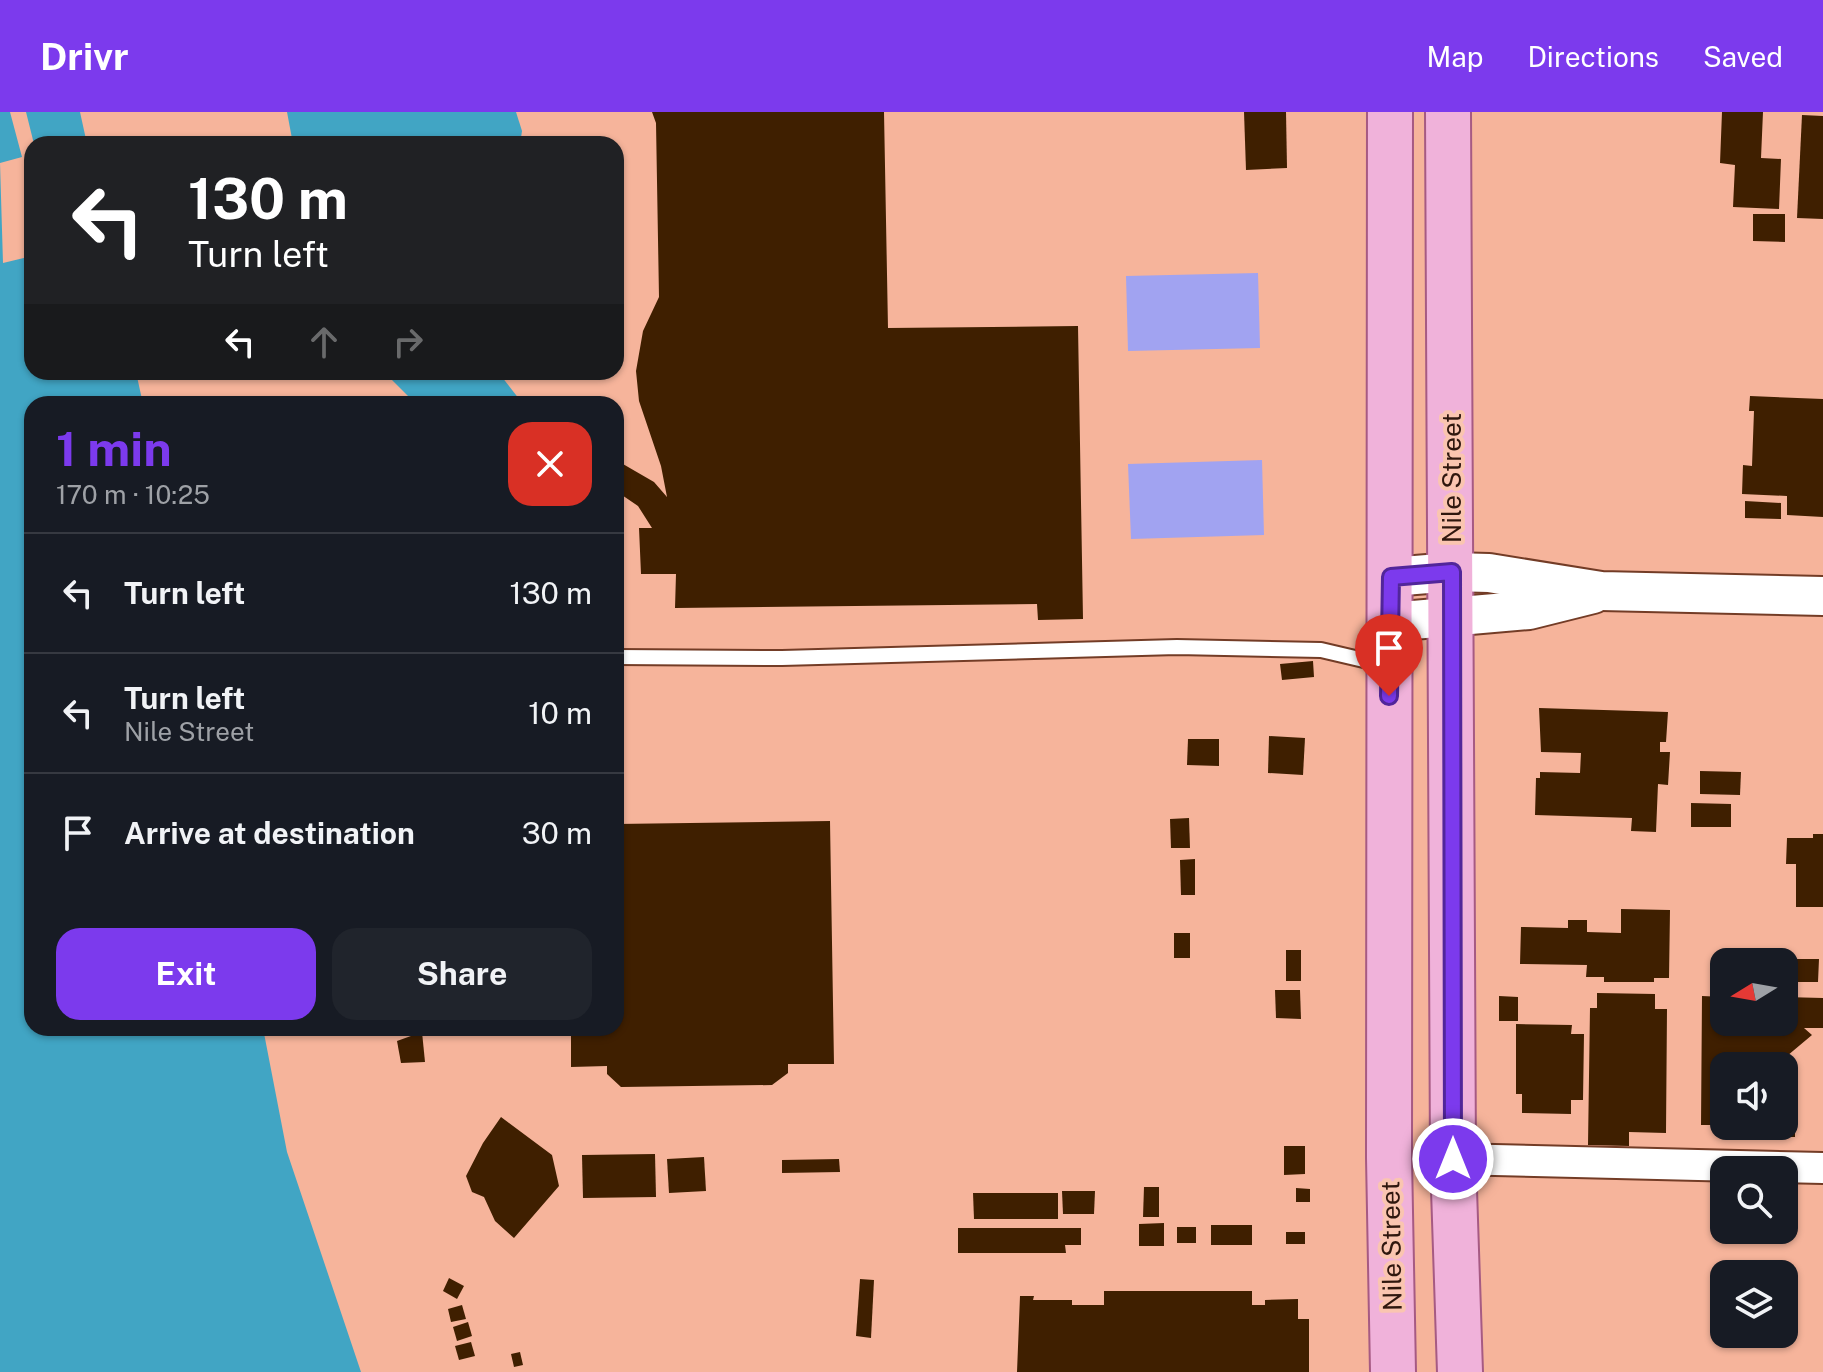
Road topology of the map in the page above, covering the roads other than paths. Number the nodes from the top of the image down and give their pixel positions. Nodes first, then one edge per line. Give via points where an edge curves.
1 (1390, 112) edge
2 (1448, 112) edge
3 (1452, 572) junction
4 (1391, 577) junction
5 (1601, 591) junction
6 (1823, 596) edge
7 (1452, 618) junction
8 (1390, 622) junction
9 (624, 657) edge
10 (1389, 666) junction
11 (1453, 1159) junction
12 (1823, 1168) edge
13 (1393, 1372) edge
14 (1460, 1372) edge

1 - 4 main road, Nile Street
2 - 3 main road, Nile Street
3 - 4 street
3 - 5 street via 1527,577
3 - 7 main road, Nile Street
4 - 8 main road, Nile Street
5 - 6 street
5 - 7 street via 1529,610
7 - 8 street
7 - 11 main road, Nile Street
8 - 10 main road, Nile Street
9 - 10 lane via 1177,647 1321,650
10 - 13 main road, Nile Street
11 - 12 street
11 - 14 main road, Nile Street

